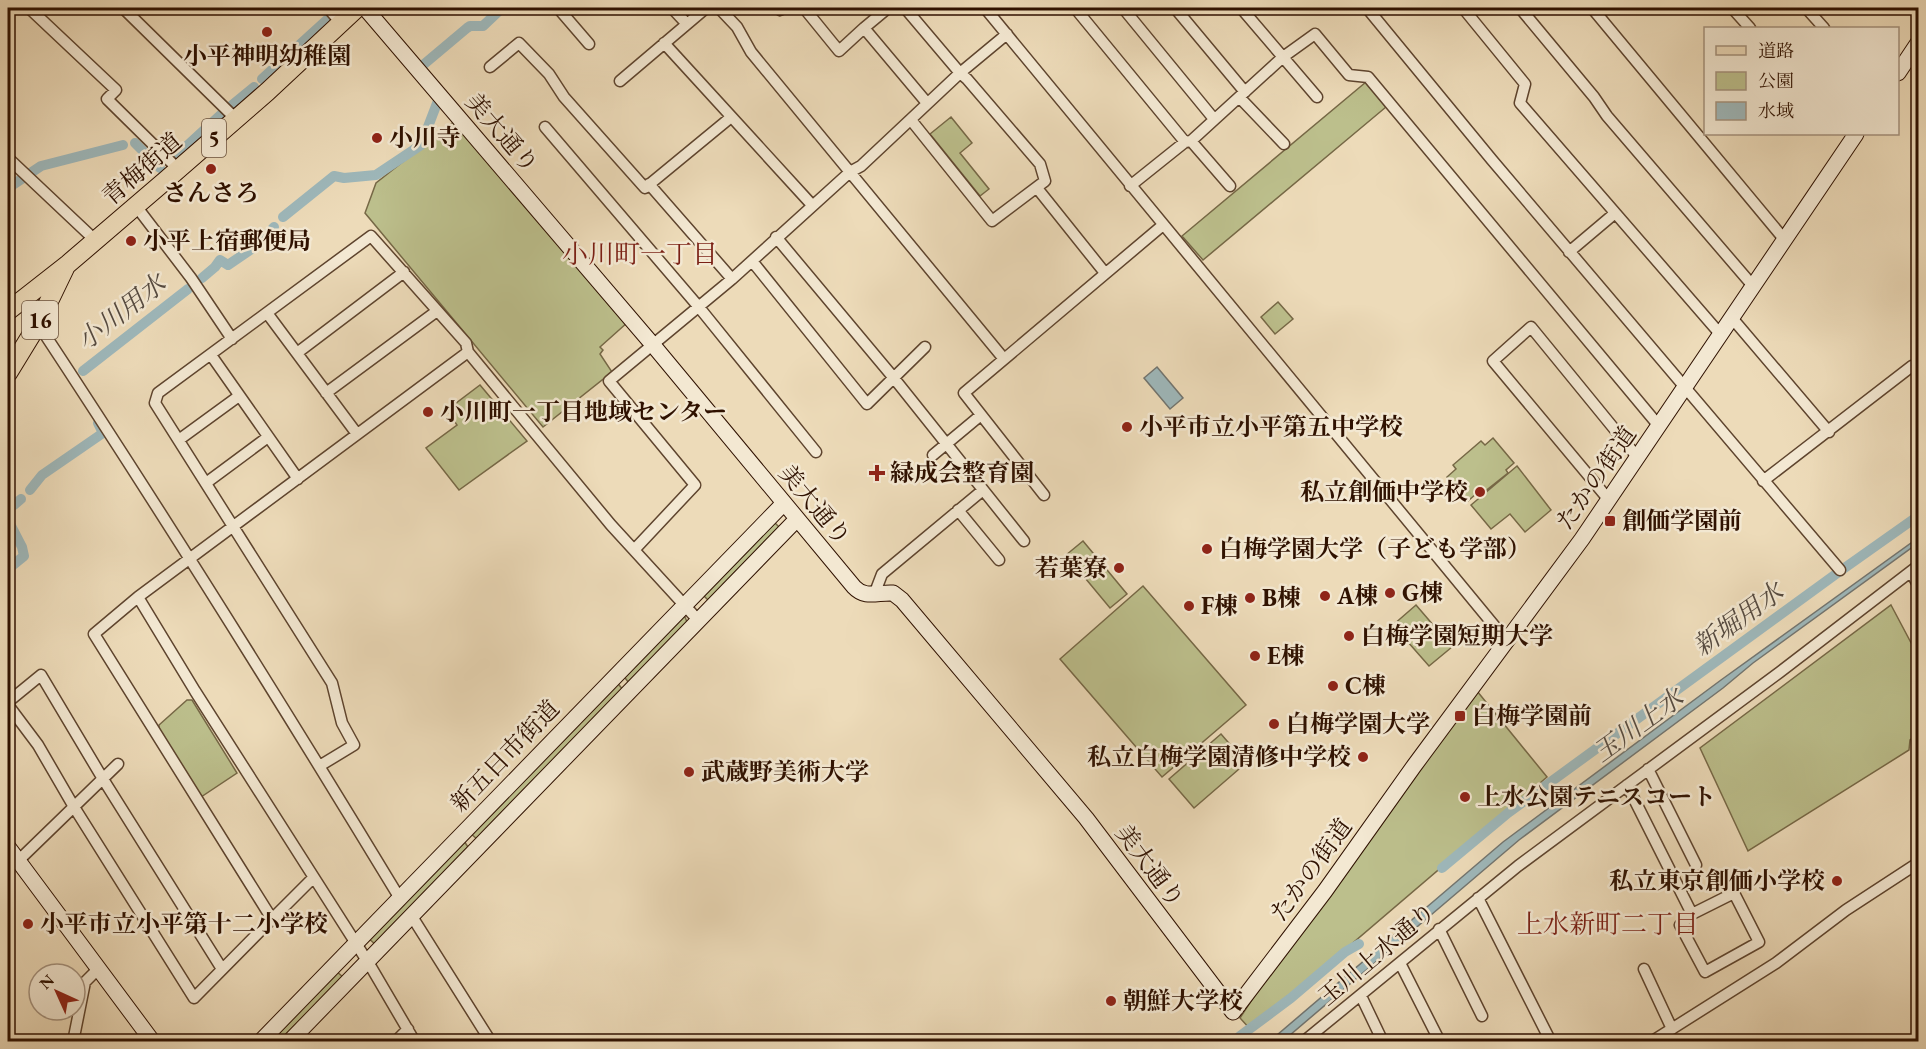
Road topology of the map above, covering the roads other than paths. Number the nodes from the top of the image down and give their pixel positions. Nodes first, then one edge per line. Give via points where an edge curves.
1 (30, 8) edge
2 (123, 8) edge
3 (357, 8) edge
4 (365, 8) edge
5 (558, 8) edge
6 (672, 8) edge
7 (706, 8) edge
8 (719, 8) edge
9 (778, 8) edge
10 (783, 8) edge
11 (804, 8) edge
12 (888, 8) edge
13 (905, 8) edge
14 (985, 8) edge
15 (1075, 8) edge
16 (1123, 8) edge
17 (1174, 8) edge
18 (1241, 8) edge
19 (1367, 8) edge
20 (1463, 8) edge
21 (1520, 8) edge
22 (1592, 8) edge
23 (1732, 8) edge
24 (1806, 8) edge
25 (1913, 8) edge
26 (333, 14) edge
27 (1918, 15) edge
28 (686, 23) junction
29 (1749, 27) edge
30 (1823, 27) edge
31 (864, 28) junction
32 (1007, 34) junction
33 (664, 43) junction
34 (1918, 43) edge
35 (589, 44) dead end
36 (1283, 57) junction
37 (490, 67) dead end
38 (1899, 72) edge
39 (960, 73) junction
40 (620, 81) dead end
41 (1242, 95) junction
42 (1317, 97) dead end
43 (927, 102) junction
44 (730, 118) junction
45 (236, 119) junction
46 (1214, 119) junction
47 (911, 120) junction
48 (545, 127) dead end
49 (1853, 135) edge
50 (1188, 141) junction
51 (1284, 144) dead end
52 (8, 158) edge
53 (178, 169) junction
54 (850, 172) junction
55 (649, 184) junction
56 (1130, 186) junction
57 (1230, 186) dead end
58 (1037, 188) junction
59 (136, 206) junction
60 (812, 206) junction
61 (1614, 214) junction
62 (1163, 225) junction
63 (776, 237) junction
64 (1784, 239) junction
65 (96, 240) junction
66 (1569, 252) junction
67 (752, 261) junction
68 (68, 264) junction
69 (404, 272) junction
70 (1105, 273) junction
71 (732, 279) junction
72 (1753, 286) junction
73 (698, 306) junction
74 (8, 311) edge
75 (437, 311) junction
76 (267, 313) junction
77 (1732, 318) junction
78 (38, 324) junction
79 (1721, 335) junction
80 (232, 339) junction
81 (653, 345) junction
82 (925, 347) dead end
83 (468, 352) junction
84 (297, 353) junction
85 (211, 355) junction
86 (1004, 359) junction
87 (1912, 366) dead end
88 (8, 373) edge
89 (893, 377) junction
90 (1685, 389) junction
91 (326, 393) junction
92 (239, 396) junction
93 (981, 415) junction
94 (1659, 426) junction
95 (1829, 432) junction
96 (357, 434) junction
97 (268, 437) junction
98 (180, 439) junction
99 (946, 444) junction
100 (816, 452) dead end
101 (933, 455) dead end
102 (1638, 458) junction
103 (298, 479) junction
104 (1763, 482) junction
105 (206, 483) junction
106 (983, 490) junction
107 (1044, 495) dead end
108 (1609, 500) junction
109 (784, 503) junction
110 (958, 510) junction
111 (797, 519) junction
112 (233, 526) junction
113 (1024, 541) dead end
114 (634, 550) junction
115 (188, 558) junction
116 (999, 560) dead end
117 (1915, 569) edge
118 (1840, 570) dead end
119 (1918, 585) edge
120 (874, 595) junction
121 (138, 597) junction
122 (684, 604) junction
123 (698, 620) junction
124 (1506, 640) junction
125 (8, 703) edge
126 (118, 764) dead end
127 (321, 765) junction
128 (1647, 770) junction
129 (103, 779) junction
130 (1627, 785) junction
131 (74, 807) junction
132 (458, 837) junction
133 (8, 847) edge
134 (474, 850) junction
135 (18, 861) junction
136 (1918, 863) edge
137 (1696, 865) dead end
138 (313, 878) junction
139 (399, 897) junction
140 (1478, 898) junction
141 (1692, 914) junction
142 (411, 915) junction
143 (272, 919) junction
144 (1439, 929) junction
145 (355, 942) junction
146 (367, 961) junction
147 (1400, 963) junction
148 (98, 969) junction
149 (222, 969) junction
150 (1644, 969) dead end
151 (1361, 996) junction
152 (1233, 1012) joint
153 (1482, 1016) dead end
154 (408, 1029) junction
155 (1672, 1029) junction
156 (1316, 1037) edge
157 (73, 1041) edge
158 (153, 1041) edge
159 (260, 1041) edge
160 (289, 1041) edge
161 (395, 1041) edge
162 (415, 1041) edge
163 (491, 1041) edge
164 (1303, 1041) edge
165 (1383, 1041) edge
166 (1440, 1041) edge
167 (1551, 1041) edge
168 (1653, 1041) edge

1 - 53 street via 116,90 106,99
2 - 45 street
3 - 26 main road, 青梅街道 / 5
4 - 81 street, 美大通り
5 - 35 street
6 - 28 street
7 - 28 street
8 - 54 street
9 - 10 street
11 - 31 street via 839,51
12 - 31 street
13 - 39 street
14 - 32 street
15 - 50 street
16 - 46 street
17 - 41 street
18 - 36 street
19 - 66 street
20 - 61 street via 1525,84 1520,103
21 - 72 street
22 - 64 street
23 - 29 street
24 - 30 street
25 - 27 street
26 - 45 main road, 青梅街道 / 5
28 - 33 street
31 - 43 street
32 - 39 street
32 - 56 street
33 - 40 street
33 - 44 street
34 - 38 street
36 - 41 street
36 - 42 street
36 - 94 street via 1315,34 1349,75 1368,77
37 - 55 street via 519,43 645,188
39 - 43 street
39 - 58 street via 1040,164 1045,181
41 - 46 street
41 - 51 street
43 - 47 street
44 - 55 street
44 - 60 street
45 - 53 main road, 青梅街道 / 5
46 - 50 street
47 - 54 street
47 - 58 street via 992,220
48 - 73 street
49 - 64 street, たかの街道
50 - 56 street
50 - 57 street
52 - 65 street
53 - 59 main road, 青梅街道 / 5
54 - 60 street
54 - 86 street
55 - 71 street
56 - 62 street
58 - 70 street
59 - 65 main road, 青梅街道 / 5
59 - 80 street
60 - 63 street
61 - 66 street
61 - 79 street
62 - 70 street
62 - 124 street
63 - 67 street
63 - 89 street
64 - 72 street, たかの街道
65 - 68 main road, 青梅街道 / 5
66 - 90 street
67 - 71 street
67 - 89 street via 867,404
68 - 74 main road, 青梅街道 / 5
68 - 78 main road, 16
69 - 75 street
69 - 76 street via 371,236
69 - 84 street
70 - 86 street
71 - 73 street
72 - 77 street, たかの街道
73 - 81 street
73 - 100 street
75 - 83 street via 466,343
75 - 91 street
76 - 80 street
76 - 84 street
77 - 79 street, たかの街道
77 - 95 street
78 - 88 main road, 16
78 - 115 street via 107,426
79 - 90 street, たかの街道
80 - 85 street
81 - 109 street, 美大通り
81 - 114 street via 609,381 695,485
82 - 89 street
83 - 96 street
83 - 114 street
84 - 91 street
85 - 92 street
85 - 98 street via 158,393 155,403
86 - 93 street via 964,393
87 - 95 street
89 - 99 street
90 - 94 street, たかの街道
90 - 104 street
91 - 96 street
92 - 97 street
92 - 98 street
93 - 99 street
93 - 107 street
94 - 102 street, たかの街道
95 - 104 street
96 - 103 street
97 - 103 street
97 - 105 street
98 - 105 street
99 - 101 street
99 - 106 street
102 - 108 street, たかの街道
102 - 108 street via 1531,327 1493,361
103 - 112 street
104 - 118 street
105 - 112 street
106 - 110 street
106 - 113 street
108 - 124 street, たかの街道
109 - 111 street, 美大通り
109 - 122 street, 新五日市街道
110 - 116 street
110 - 120 street via 882,574
111 - 120 street, 美大通り via 859,592
111 - 123 street, 新五日市街道
112 - 115 street
112 - 127 street via 332,683 342,723 354,745
114 - 122 street
115 - 121 street
115 - 127 street
117 - 119 street
117 - 128 street, 玉川上水通り
120 - 152 street, 美大通り via 893,593 902,600 1086,818
121 - 138 street
121 - 143 street via 94,634
122 - 123 street
122 - 132 street, 新五日市街道
123 - 134 street, 新五日市街道
124 - 152 street, たかの街道
125 - 129 street via 41,675
125 - 131 street
126 - 129 street
127 - 139 street
128 - 130 street, 玉川上水通り
128 - 137 street
129 - 131 street
129 - 149 street
130 - 140 street, 玉川上水通り
130 - 141 street
131 - 135 street
131 - 149 street via 194,998
132 - 134 street via 470,841
132 - 139 street, 新五日市街道
133 - 135 street
134 - 142 street, 新五日市街道
135 - 148 street
136 - 155 street via 1846,910 1776,963
138 - 143 street
138 - 145 street
139 - 145 street, 新五日市街道
140 - 144 street, 玉川上水通り
140 - 167 street
141 - 141 street via 1734,893 1759,942 1705,972 1680,925
142 - 146 street, 新五日市街道
142 - 163 street
143 - 149 street
144 - 147 street, 玉川上水通り
144 - 153 street
145 - 146 street
145 - 159 street, 新五日市街道
146 - 154 street
146 - 160 street, 新五日市街道
147 - 151 street, 玉川上水通り
147 - 166 street
148 - 157 street via 84,982
148 - 158 street
150 - 155 street
151 - 156 street, 玉川上水通り
151 - 165 street
154 - 161 street
154 - 162 street
155 - 168 street
156 - 164 street, 玉川上水通り

